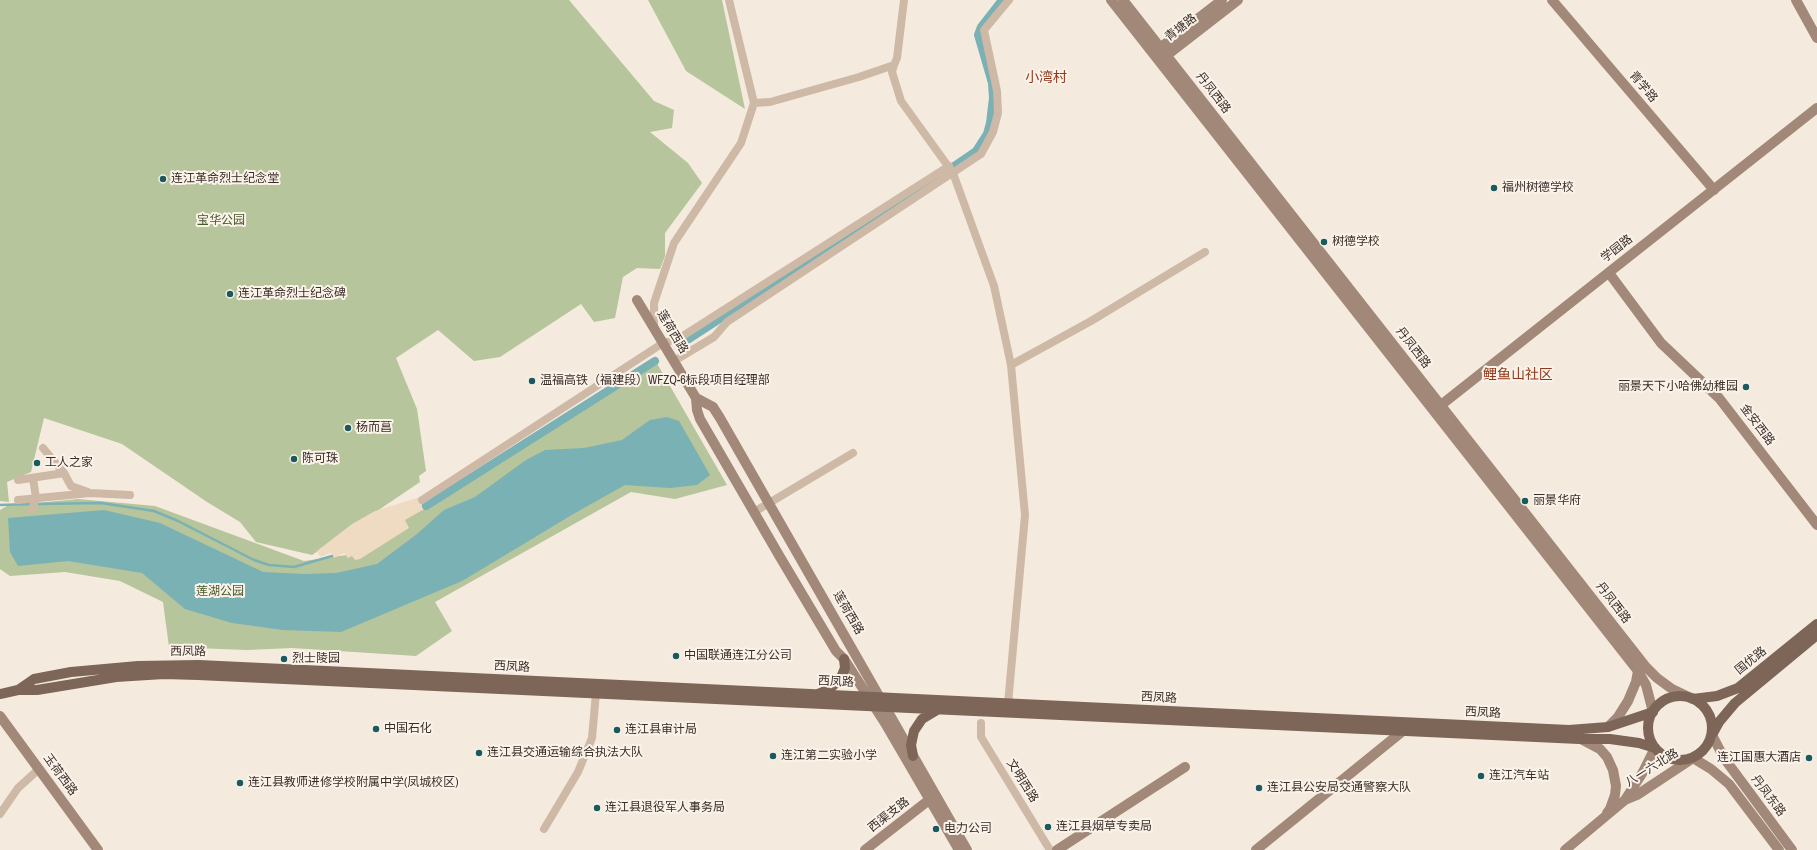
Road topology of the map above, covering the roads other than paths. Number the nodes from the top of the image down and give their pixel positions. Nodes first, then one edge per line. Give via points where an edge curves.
1 (729, 0) edge
2 (904, 0) edge
3 (1009, 0) edge
4 (1110, 0) edge
5 (1123, 0) edge
6 (1222, 0) edge
7 (1238, 0) edge
8 (1552, 0) edge
9 (1796, 0) edge
10 (1817, 38) edge
11 (1160, 54) junction
12 (894, 64) junction
13 (754, 103) junction
14 (1817, 108) edge
15 (951, 169) junction
16 (1714, 190) junction
17 (1205, 252) dead end
18 (1609, 273) junction
19 (637, 300) dead end
20 (654, 328) junction
21 (664, 344) junction
22 (674, 361) junction
23 (1011, 365) junction
24 (696, 398) junction
25 (1437, 408) junction
26 (43, 448) dead end
27 (853, 453) dead end
28 (64, 473) junction
29 (33, 478) junction
30 (18, 480) dead end
31 (90, 493) junction
32 (130, 495) dead end
33 (36, 498) junction
34 (18, 500) dead end
35 (422, 500) dead end
36 (769, 503) junction
37 (32, 510) dead end
38 (754, 512) junction
39 (1817, 525) edge
40 (1817, 624) edge
41 (1817, 636) edge
42 (855, 652) junction
43 (844, 659) junction
44 (1638, 671) junction
45 (18, 690) junction
46 (596, 693) junction
47 (0, 694) edge
48 (816, 694) junction
49 (868, 697) junction
50 (881, 697) junction
51 (1693, 699) junction
52 (1008, 704) junction
53 (874, 706) junction
54 (886, 707) junction
55 (936, 710) junction
56 (1653, 712) junction
57 (0, 716) edge
58 (981, 723) dead end
59 (1608, 727) junction
60 (1404, 730) junction
61 (1712, 735) junction
62 (1579, 739) junction
63 (1655, 748) junction
64 (913, 756) junction
65 (1693, 758) junction
66 (1185, 767) dead end
67 (39, 769) junction
68 (929, 800) junction
69 (1625, 800) junction
70 (0, 814) edge
71 (1603, 819) junction
72 (544, 829) dead end
73 (98, 850) edge
74 (865, 850) edge
75 (959, 850) edge
76 (967, 850) edge
77 (1050, 850) edge
78 (1057, 850) edge
79 (1256, 850) edge
80 (1565, 850) edge
81 (1779, 850) edge
82 (1792, 850) edge

1 - 13 street
2 - 12 street via 897,58
3 - 15 street via 984,30 997,91 998,113 993,132 981,154
4 - 11 main road, 丹凤西路
5 - 11 main road, 丹凤西路
6 - 11 main road, 青塘路
7 - 11 main road, 青塘路
8 - 16 main road, 青学路
9 - 10 main road
11 - 25 main road, 丹凤西路
12 - 13 street via 859,77 770,102
12 - 15 street via 892,72 901,101
13 - 20 street via 741,143 674,243 654,303
14 - 16 main road, 学园路
15 - 21 street via 678,339
15 - 22 street via 726,322 714,337
15 - 23 street via 994,286
16 - 18 main road, 学园路
17 - 23 street via 1091,321
18 - 25 main road, 学园路
18 - 39 main road, 金安西路 via 1661,344 1719,398
19 - 20 main road, 莲荷西路
20 - 21 main road, 莲荷西路
21 - 22 main road, 莲荷西路
21 - 35 street
22 - 24 main road, 莲荷西路
23 - 52 street via 1025,515
24 - 36 main road, 莲荷西路 via 715,410
24 - 38 main road, 莲荷西路 via 700,419
25 - 44 main road, 丹凤西路
25 - 51 main road, 丹凤西路 via 1646,667 1672,689
26 - 28 street
27 - 36 street
28 - 29 street
28 - 31 street via 71,486
29 - 30 street
29 - 33 street
31 - 32 street
31 - 33 street
33 - 34 street
33 - 37 street
36 - 38 street
36 - 42 main road, 莲荷西路
38 - 43 main road, 莲荷西路 via 836,652
40 - 51 main road, 国优路 via 1738,688 1717,696
41 - 61 main road, 国优路 via 1735,703
42 - 43 main road
42 - 50 main road, 莲荷西路
43 - 48 main road via 845,668 840,680 829,689
43 - 49 main road, 莲荷西路
44 - 56 main road, 丹凤西路 via 1646,685
44 - 59 main road via 1628,701
45 - 46 main road, 西凤路 via 36,690 116,677 171,674
45 - 47 main road, 西凤路
45 - 48 main road, 西凤路 via 34,679 71,672 138,666 199,665
46 - 53 main road, 西凤路
46 - 72 street via 592,738 578,772
48 - 49 main road, 西凤路
49 - 50 main road, 西凤路
49 - 53 main road, 莲荷西路
50 - 52 main road, 西凤路
50 - 54 main road, 莲荷西路
51 - 56 main road via 1675,697 1659,705
51 - 61 main road via 1700,703 1708,714
52 - 59 main road, 西凤路 via 1569,730
53 - 54 main road, 西凤路
53 - 68 main road, 莲荷西路
54 - 55 main road, 西凤路
54 - 64 main road, 莲荷西路
55 - 60 main road, 西凤路
55 - 64 main road via 922,719 914,731 911,746
56 - 59 main road, 西凤路
56 - 63 main road via 1648,727
57 - 67 main road, 玉荷西路
58 - 77 street, 文明西路 via 981,737
60 - 62 main road, 西凤路
60 - 79 main road
61 - 65 main road via 1702,752
61 - 82 main road, 丹凤东路 via 1724,758
62 - 63 main road, 西凤路 via 1619,740
62 - 71 main road via 1600,749 1607,756 1613,770 1615,795
63 - 65 main road via 1673,759
63 - 69 main road, 八一六北路
64 - 76 main road, 莲荷西路
65 - 69 main road, 八一六北路 via 1637,795
65 - 81 main road, 丹凤东路 via 1728,784
66 - 78 main road
67 - 70 street via 18,788
67 - 73 main road, 玉荷西路
68 - 74 main road, 西渠支路
68 - 75 main road, 莲荷西路
69 - 71 main road, 八一六北路
71 - 80 main road, 八一六北路

